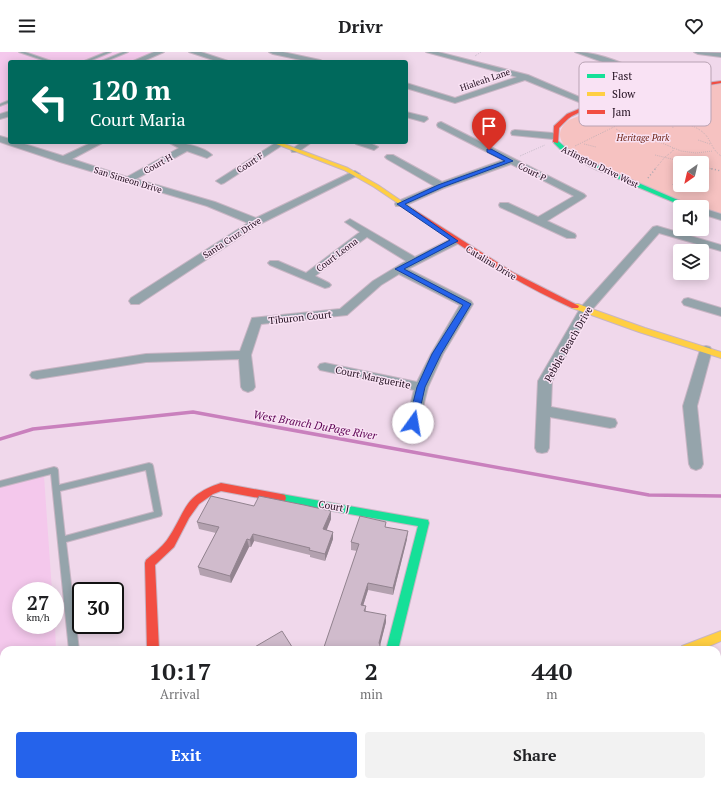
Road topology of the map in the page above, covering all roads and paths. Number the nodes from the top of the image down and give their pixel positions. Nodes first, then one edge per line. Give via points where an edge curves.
1 (21, 52) edge
2 (109, 52) edge
3 (126, 52) edge
4 (160, 52) edge
5 (193, 52) edge
6 (273, 52) edge
7 (430, 52) edge
8 (579, 52) edge
9 (698, 52) edge
10 (721, 55) edge
11 (46, 60) edge
12 (89, 60) edge
13 (106, 60) edge
14 (140, 60) edge
15 (220, 60) edge
16 (311, 60) edge
17 (613, 62) edge
18 (525, 77) junction
19 (721, 82) edge
20 (711, 83) edge
21 (408, 86) edge
22 (579, 99) edge
23 (579, 112) edge
24 (408, 115) edge
25 (424, 119) dead end
26 (441, 125) dead end
27 (619, 126) edge
28 (690, 126) edge
29 (616, 129) junction
30 (515, 133) dead end
31 (552, 136) junction
32 (698, 140) dead end
33 (15, 144) edge
34 (96, 144) edge
35 (177, 144) edge
36 (276, 144) edge
37 (280, 144) edge
38 (305, 144) edge
39 (365, 144) edge
40 (584, 144) junction
41 (710, 144) junction
42 (558, 146) junction
43 (374, 147) dead end
44 (596, 147) dead end
45 (673, 147) junction
46 (187, 148) junction
47 (295, 150) junction
48 (673, 151) junction
49 (681, 151) junction
50 (713, 151) junction
51 (207, 154) dead end
52 (655, 155) dead end
53 (721, 156) edge
54 (390, 157) dead end
55 (665, 157) junction
56 (673, 159) edge
57 (62, 160) junction
58 (510, 161) junction
59 (709, 168) edge
60 (721, 172) edge
61 (355, 174) junction
62 (648, 178) dead end
63 (128, 180) junction
64 (221, 181) dead end
65 (441, 186) junction
66 (673, 200) edge
67 (400, 204) junction
68 (504, 205) dead end
69 (709, 213) edge
70 (721, 217) edge
71 (539, 221) junction
72 (256, 222) junction
73 (350, 222) dead end
74 (367, 232) junction
75 (572, 236) dead end
76 (455, 241) junction
77 (721, 248) edge
78 (414, 261) junction
79 (274, 263) dead end
80 (399, 269) junction
81 (307, 277) junction
82 (325, 285) dead end
83 (136, 301) dead end
84 (688, 302) dead end
85 (586, 310) junction
86 (721, 312) edge
87 (706, 350) junction
88 (721, 355) edge
89 (245, 356) junction
90 (326, 367) dead end
91 (37, 375) dead end
92 (248, 387) dead end
93 (421, 387) junction
94 (543, 412) junction
95 (413, 423) dead end
96 (610, 423) dead end
97 (542, 448) dead end
98 (696, 464) dead end
99 (0, 484) edge
100 (56, 488) junction
101 (62, 540) junction
102 (721, 636) edge
103 (74, 646) edge
104 (153, 646) edge
105 (393, 646) edge
106 (696, 646) edge

1 - 11 lane
2 - 12 lane
3 - 13 lane
4 - 14 street
5 - 15 street
6 - 16 street
7 - 18 street
8 - 17 street
9 - 10 street
18 - 21 street, Hialeah Lane via 455,101
18 - 22 street
19 - 20 street, Arlington Drive West
23 - 31 street, Arlington Drive West via 559,122
24 - 25 street
26 - 58 street, Court P
27 - 29 path
28 - 41 path via 701,131
29 - 40 path via 600,133
29 - 45 path via 629,137 657,141
30 - 31 street
31 - 42 street, Arlington Drive West
32 - 41 path
33 - 57 street, San Simeon Drive
34 - 57 street
35 - 46 street, Court H
36 - 64 street, Court F
37 - 47 street, Catalina Drive
38 - 47 street
39 - 43 street
40 - 42 path
40 - 44 path
41 - 50 path
42 - 58 path via 546,144
42 - 66 street, Arlington Drive West via 576,157
45 - 48 path
45 - 49 path
46 - 51 street, Court H
46 - 63 street, Court H
47 - 61 street, Catalina Drive
48 - 49 path
48 - 55 path
49 - 50 path
50 - 53 path
52 - 55 path
54 - 65 street
55 - 56 path
55 - 62 path
57 - 63 street, San Simeon Drive
58 - 65 street
58 - 71 street, Court P via 581,196
59 - 60 path
61 - 67 street, Catalina Drive
61 - 72 street, Santa Cruz Drive
63 - 72 street, San Simeon Drive via 211,204
65 - 67 street
67 - 76 street, Catalina Drive
68 - 71 street
69 - 70 street
71 - 75 street
72 - 83 street, Santa Cruz Drive
73 - 74 street, Court Leona
74 - 78 street, Court Leona
74 - 81 street, Court Leona
76 - 78 street, Tiburon Court
76 - 85 street, Catalina Drive via 515,278
77 - 85 street, Pebble Beach Drive via 657,229
78 - 80 street, Tiburon Court
79 - 81 street, Court Leona
80 - 89 street, Tiburon Court via 377,283 343,312 256,321
80 - 93 street via 467,304 437,354
81 - 82 street, Court Leona
84 - 86 street
85 - 87 street, Catalina Drive
85 - 94 street, Pebble Beach Drive via 545,381
87 - 88 street, Catalina Drive
87 - 98 street via 690,406
89 - 91 street via 146,358
89 - 92 street, Tiburon Court
90 - 93 street, Court Marguerite
93 - 95 street
94 - 96 street
94 - 97 street, Pebble Beach Drive
99 - 100 lane via 54,470
100 - 101 lane
100 - 101 lane via 149,466 158,514
101 - 103 lane
102 - 106 street
104 - 105 street, Court J via 150,563 171,543 192,502 207,490 220,487 424,523

